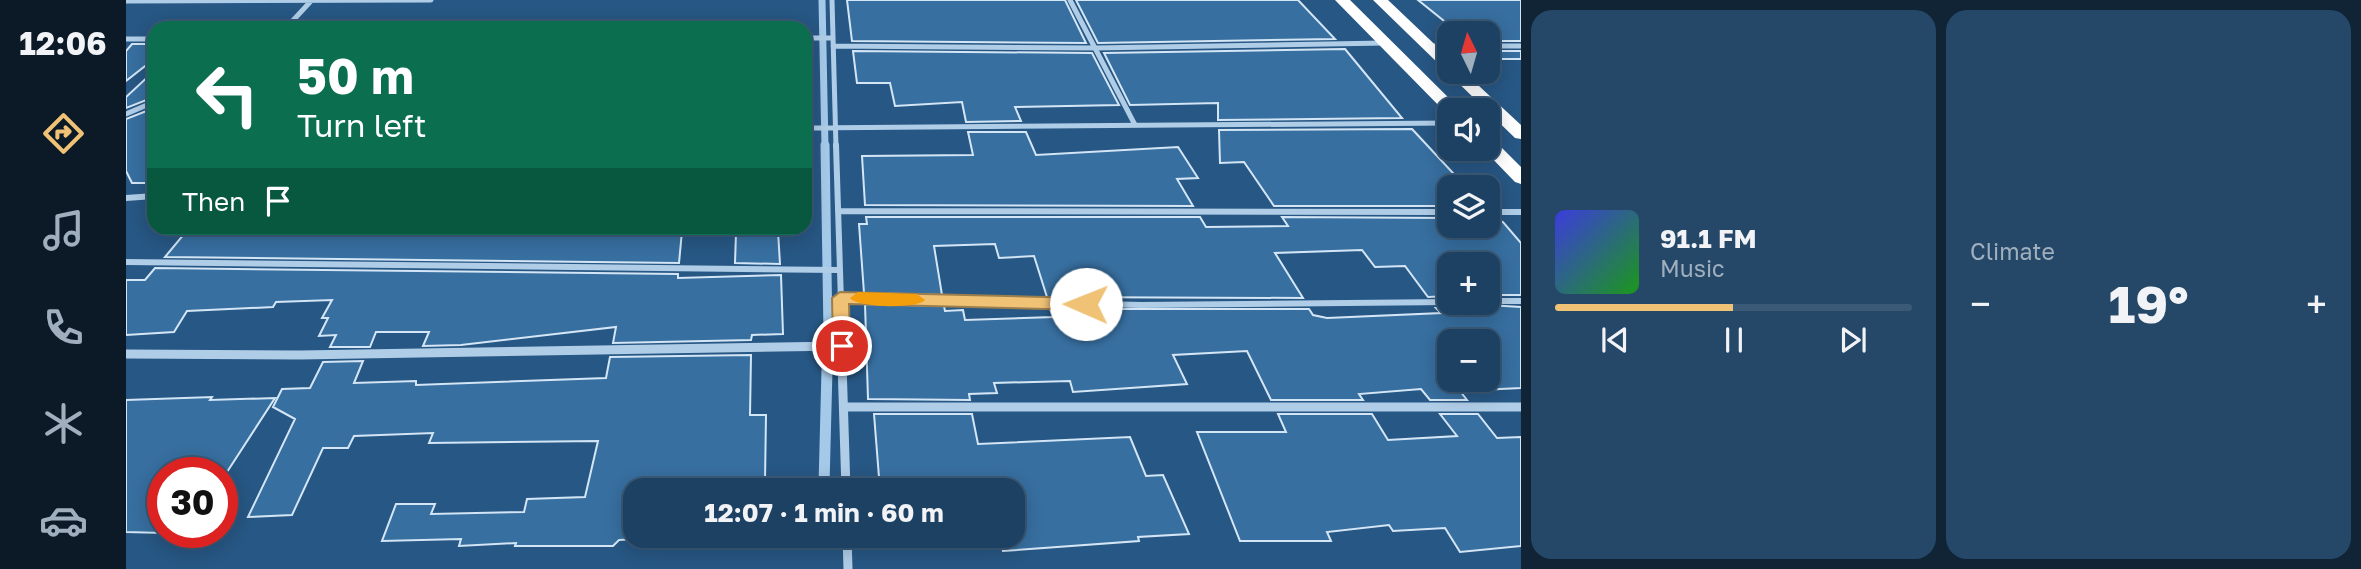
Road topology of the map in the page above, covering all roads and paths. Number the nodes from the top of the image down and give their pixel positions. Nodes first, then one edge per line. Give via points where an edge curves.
1 (311, 0) edge
2 (431, 0) edge
3 (832, 0) edge
4 (1070, 0) edge
5 (1342, 0) edge
6 (1380, 0) edge
7 (126, 1) edge
8 (292, 21) edge
9 (126, 39) edge
10 (147, 39) edge
11 (812, 39) edge
12 (833, 42) junction
13 (1386, 43) junction
14 (1429, 46) junction
15 (1437, 46) edge
16 (1500, 46) edge
17 (1521, 46) edge
18 (1095, 48) junction
19 (1437, 54) edge
20 (1469, 84) edge
21 (1441, 98) edge
22 (147, 105) edge
23 (126, 114) edge
24 (1514, 121) edge
25 (1437, 123) edge
26 (1136, 125) junction
27 (812, 128) edge
28 (835, 128) junction
29 (1521, 134) edge
30 (1500, 157) edge
31 (1521, 178) edge
32 (147, 196) edge
33 (126, 198) edge
34 (838, 211) junction
35 (1437, 212) edge
36 (1500, 212) edge
37 (1521, 212) edge
38 (126, 262) edge
39 (839, 270) junction
40 (840, 298) junction
41 (1500, 301) edge
42 (1521, 301) edge
43 (1437, 302) edge
44 (842, 346) junction
45 (126, 354) edge
46 (844, 407) junction
47 (1521, 407) edge
48 (846, 478) edge
49 (847, 548) edge
50 (848, 569) edge

1 - 2 street
1 - 7 street
1 - 8 street
3 - 12 street
4 - 18 street
5 - 13 highway
6 - 14 highway
9 - 10 street
11 - 12 street
12 - 18 street
12 - 28 street
13 - 18 street
13 - 21 highway
14 - 15 street
14 - 19 highway
16 - 17 street
18 - 26 street
20 - 24 highway
22 - 23 street
24 - 29 highway
25 - 26 street
26 - 28 street
27 - 28 street
28 - 34 street
30 - 31 highway
32 - 33 street
34 - 35 street
34 - 39 street
36 - 37 street
38 - 39 street
39 - 40 street
40 - 43 street via 1141,305
40 - 44 street
41 - 42 street
44 - 45 street
44 - 46 street
46 - 47 street
46 - 48 street
49 - 50 street

